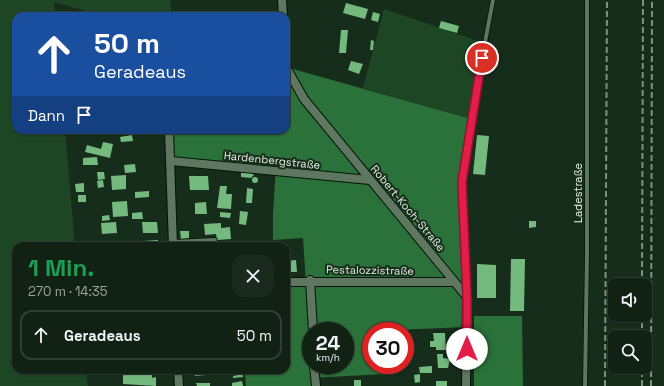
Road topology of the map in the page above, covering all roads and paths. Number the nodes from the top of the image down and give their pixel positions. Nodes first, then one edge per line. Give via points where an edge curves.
1 (282, 0) edge
2 (493, 0) edge
3 (587, 0) edge
4 (283, 12) edge
5 (290, 74) edge
6 (169, 134) edge
7 (171, 161) junction
8 (370, 180) junction
9 (215, 240) dead end
10 (173, 242) edge
11 (194, 242) edge
12 (310, 280) junction
13 (290, 282) edge
14 (454, 282) junction
15 (467, 297) junction
16 (312, 322) edge
17 (178, 374) edge
18 (315, 374) edge
19 (179, 386) edge
20 (316, 386) edge
21 (466, 386) edge
22 (584, 386) edge

1 - 4 street
2 - 15 lane via 462,182
3 - 22 lane, Ladestraße
5 - 8 street, Robert-Koch-Straße via 304,100
6 - 7 street
7 - 8 street, Hardenbergstraße
7 - 10 street
8 - 14 street, Robert-Koch-Straße
9 - 11 lane
12 - 13 street, Pestalozzistraße
12 - 14 street, Pestalozzistraße
12 - 16 street
14 - 15 street, Robert-Koch-Straße
15 - 21 street
17 - 19 street
18 - 20 street

